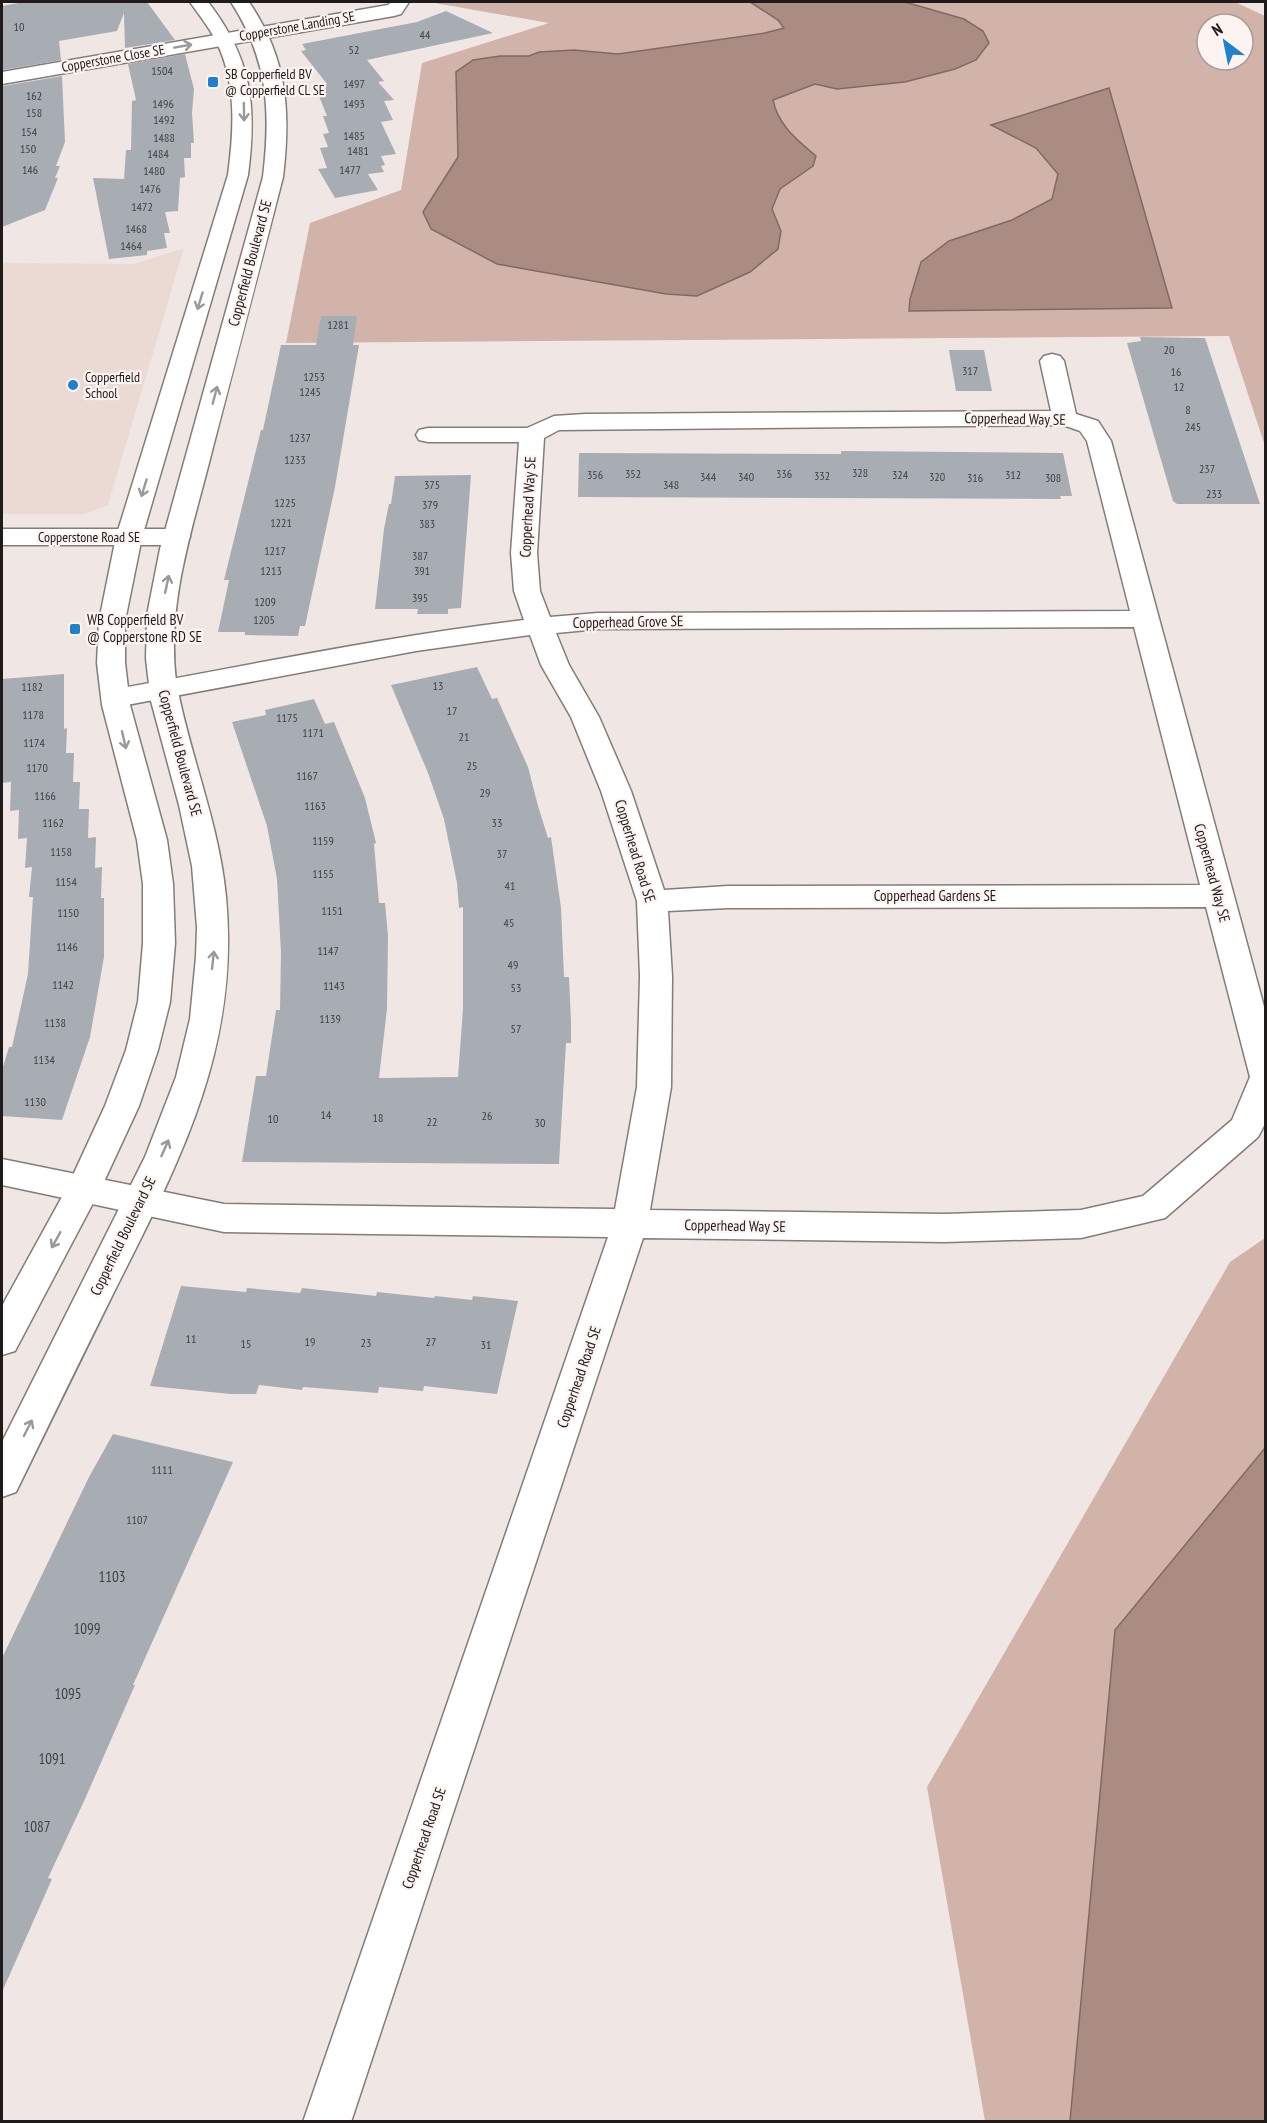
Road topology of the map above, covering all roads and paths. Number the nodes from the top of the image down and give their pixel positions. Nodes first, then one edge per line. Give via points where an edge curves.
1 (199, 2) edge
2 (343, 2) edge
3 (400, 2) edge
4 (251, 17) edge
5 (221, 32) junction
6 (2, 63) edge
7 (2, 78) edge
8 (1052, 361) dead end
9 (1065, 418) junction
10 (428, 435) dead end
11 (532, 435) junction
12 (2, 537) edge
13 (129, 537) junction
14 (177, 537) junction
15 (1146, 620) junction
16 (541, 625) junction
17 (162, 690) junction
18 (116, 698) junction
19 (1218, 896) junction
20 (652, 901) junction
21 (1266, 1078) edge
22 (2, 1172) edge
23 (84, 1188) junction
24 (141, 1201) junction
25 (630, 1225) junction
26 (2, 1340) edge
27 (2, 1480) edge
28 (327, 2121) edge

1 - 5 street
2 - 4 street, Copperstone Landing SE
3 - 4 street, Copperstone Landing SE via 394,10
4 - 5 street, Copperstone Landing SE
14 -> 4 street, Copperfield Boulevard SE via 278,142 276,86
5 - 6 street, Copperstone Close SE
7 -> 5 street, Copperstone Close SE
5 -> 13 street via 237,67 244,108 238,175
8 - 9 street
9 - 11 street, Copperhead Way SE via 585,421 554,423
9 - 15 street, Copperhead Way SE via 1089,426 1099,441
10 - 11 street
11 - 16 street, Copperhead Way SE via 524,553 527,591
12 - 13 street, Copperstone Road SE
13 - 14 street, Copperstone Road SE
13 - 18 street via 112,621 111,663
17 -> 14 street, Copperfield Boulevard SE via 159,636
15 - 16 street, Copperhead Grove SE via 597,621
15 - 19 street, Copperhead Way SE
16 - 17 street, Copperhead Grove SE via 393,646
16 - 20 street, Copperhead Road SE via 555,665 585,717 616,791
17 - 18 street, Copperhead Grove SE
24 -> 17 street, Copperfield Boulevard SE via 187,1095 200,1049 214,949 206,854
18 -> 23 street via 152,840 158,884 159,943 154,1002 142,1050 122,1106
19 - 20 street, Copperhead Gardens SE via 728,897
19 - 21 street, Copperhead Way SE
20 - 25 street, Copperhead Road SE via 656,975 654,1087
21 - 25 street, Copperhead Way SE via 1246,1128 1153,1208 1081,1224 945,1228
22 - 23 street, Copperhead Way SE
23 - 24 street, Copperhead Way SE
23 -> 26 street
24 - 25 street, Copperhead Way SE via 224,1218
27 -> 24 street, Copperfield Boulevard SE
25 - 28 street, Copperhead Road SE

